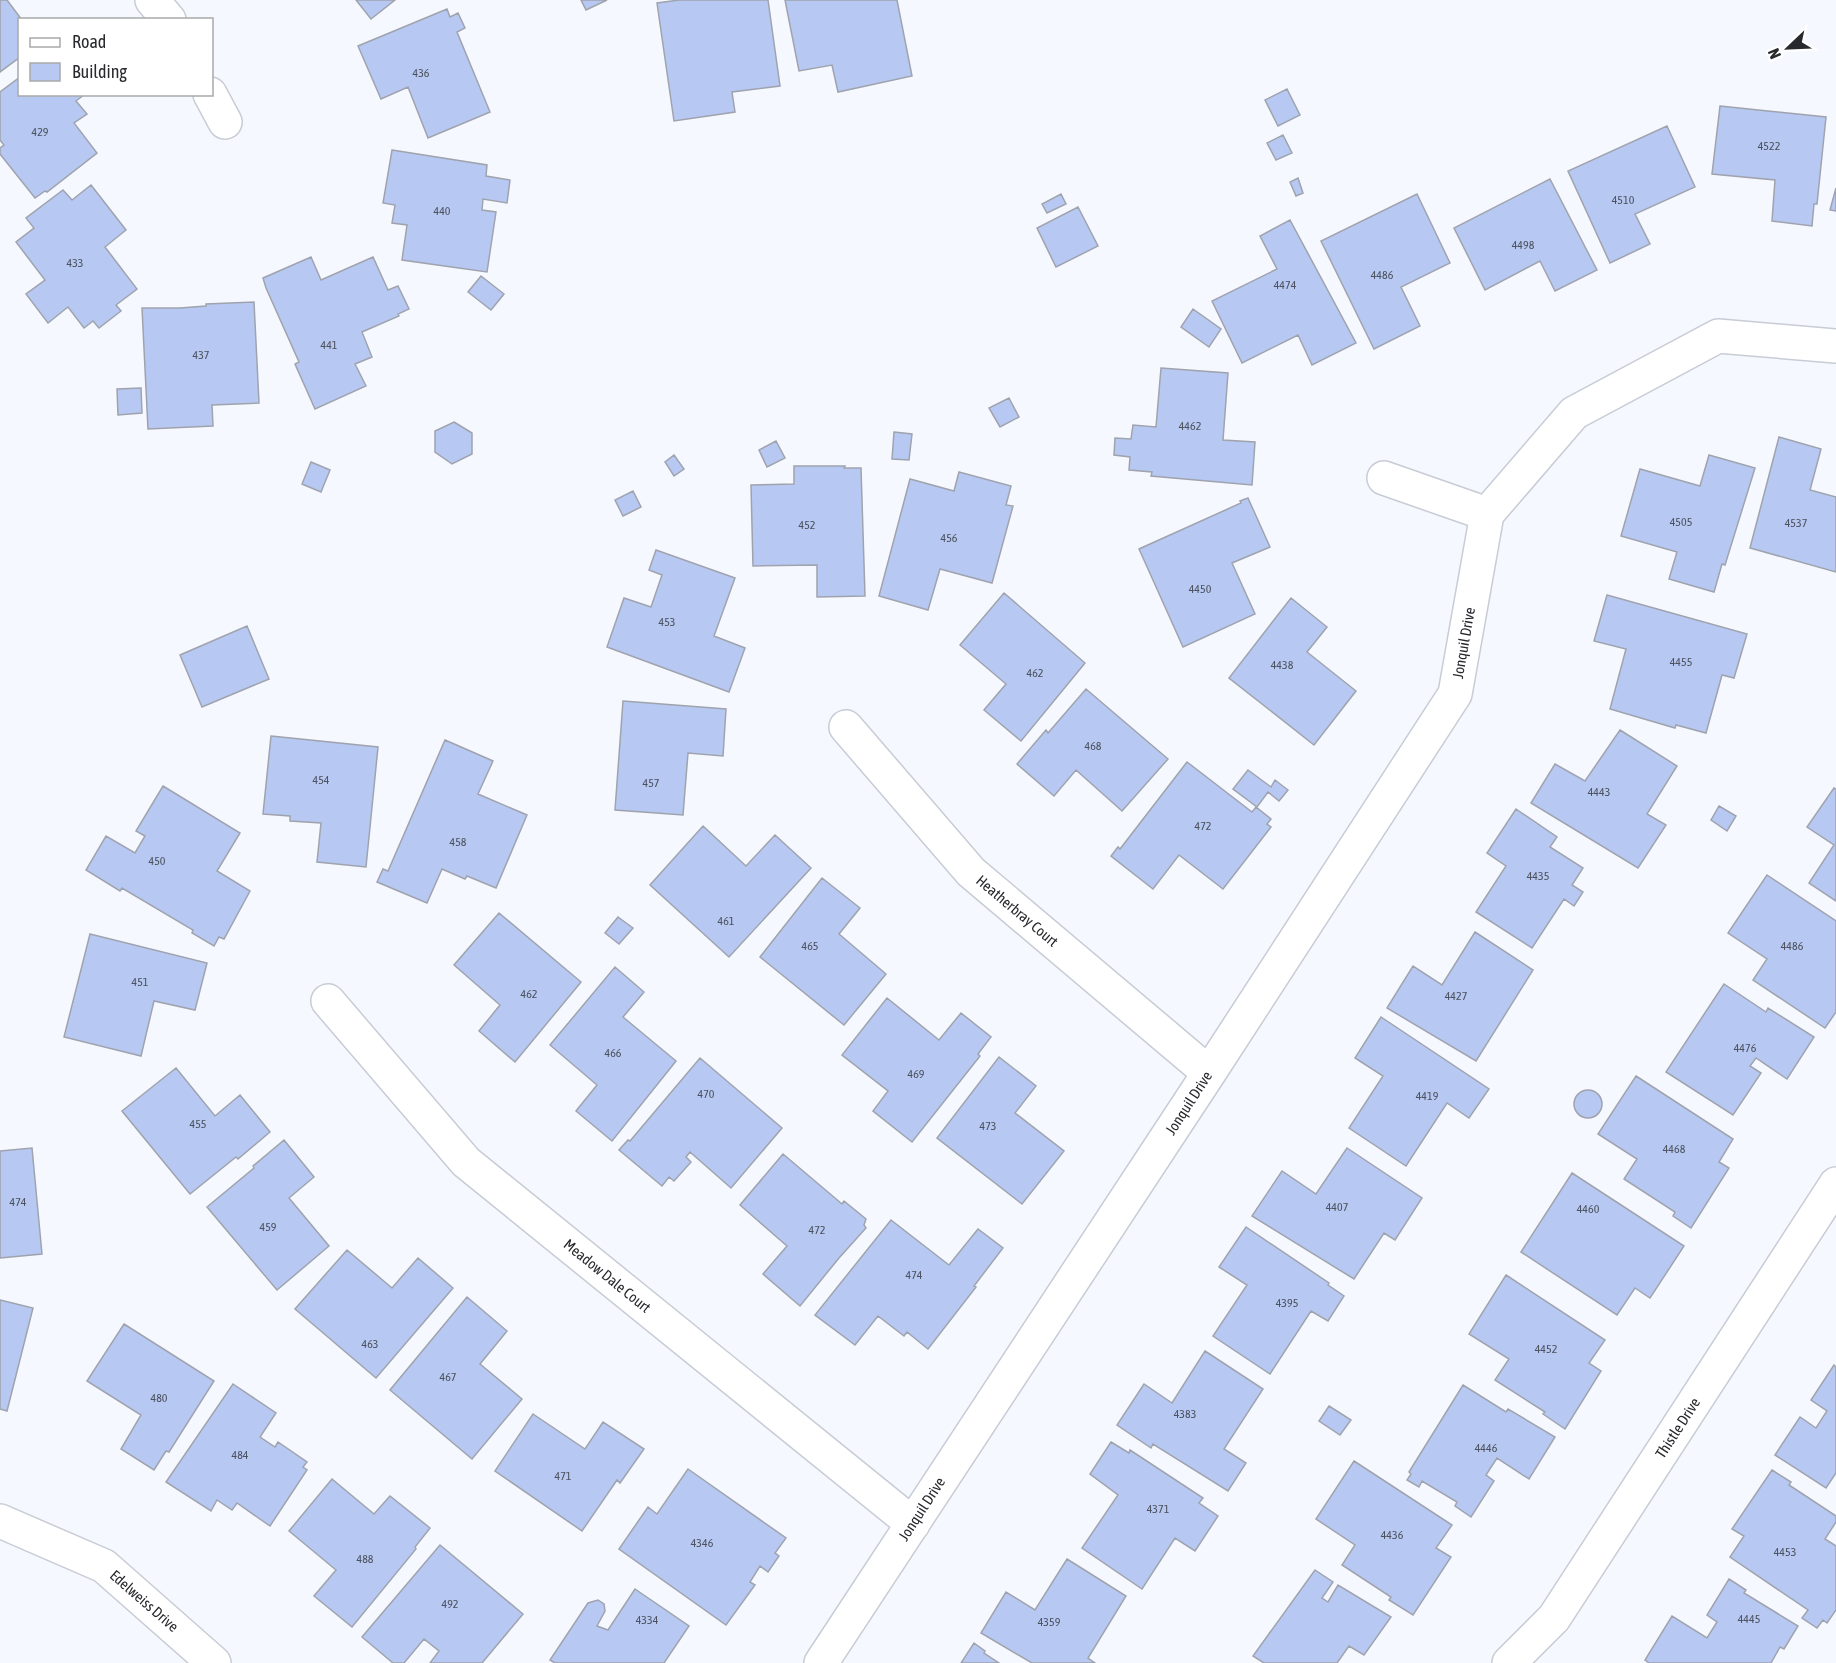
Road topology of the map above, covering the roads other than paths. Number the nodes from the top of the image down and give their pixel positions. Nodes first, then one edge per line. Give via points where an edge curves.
1 (152, 0) edge
2 (167, 18) edge
3 (1836, 346) edge
4 (1384, 478) dead end
5 (1487, 514) junction
6 (846, 727) dead end
7 (328, 1001) dead end
8 (1209, 1073) junction
9 (1836, 1184) edge
10 (0, 1521) edge
11 (912, 1524) junction
12 (214, 1663) edge
13 (821, 1663) edge
14 (1509, 1663) edge

1 - 2 street
3 - 5 street via 1718,336 1574,413
4 - 5 street
5 - 8 street, Jonquil Drive via 1455,694
6 - 8 street, Heatherbray Court via 971,872
7 - 11 street, Meadow Dale Court via 466,1162
8 - 11 street, Jonquil Drive
9 - 14 street, Thistle Drive via 1554,1618
10 - 12 street, Edelweiss Drive via 104,1566
11 - 13 street, Jonquil Drive

